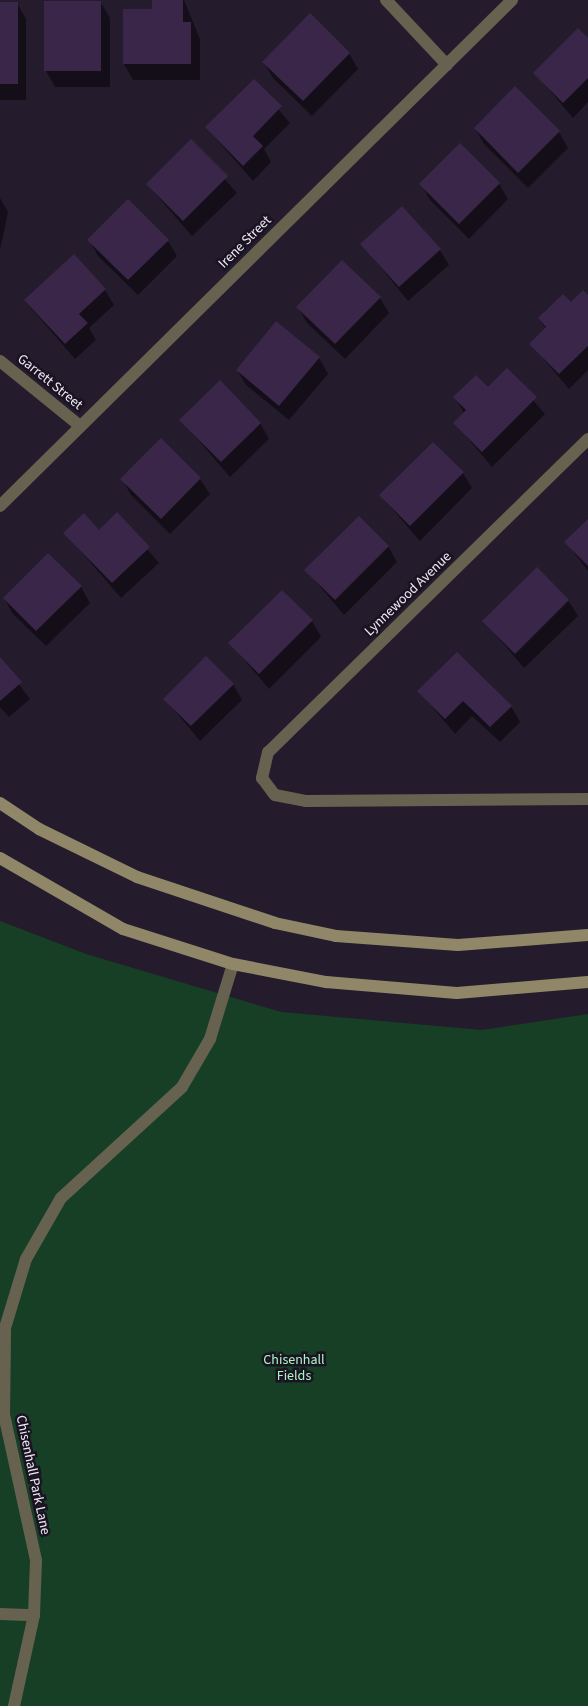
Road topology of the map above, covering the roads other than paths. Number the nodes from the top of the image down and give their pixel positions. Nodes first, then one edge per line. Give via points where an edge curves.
1 (386, 0) edge
2 (512, 0) edge
3 (447, 65) junction
4 (0, 361) edge
5 (80, 426) junction
6 (588, 439) edge
7 (0, 506) edge
8 (588, 799) edge
9 (0, 803) edge
10 (0, 858) edge
11 (588, 935) edge
12 (234, 964) junction
13 (588, 982) edge
14 (0, 1614) edge
15 (34, 1615) junction
16 (14, 1706) edge

1 - 3 street
2 - 3 street, Irene Street
3 - 5 street, Irene Street
4 - 5 street, Garrett Street
5 - 7 street, Irene Street
6 - 8 street, Lynnewood Avenue via 268,752 262,778 275,795 306,801
9 - 11 main road via 39,829 137,877 274,923 336,936 458,945
10 - 12 main road via 123,929
12 - 13 main road via 326,982 457,993
12 - 15 street, Chisenhall Park Lane via 210,1039 182,1087 61,1198 26,1259 5,1328 2,1374 8,1435 26,1498 36,1560
14 - 15 street
15 - 16 street, Chisenhall Park Lane

